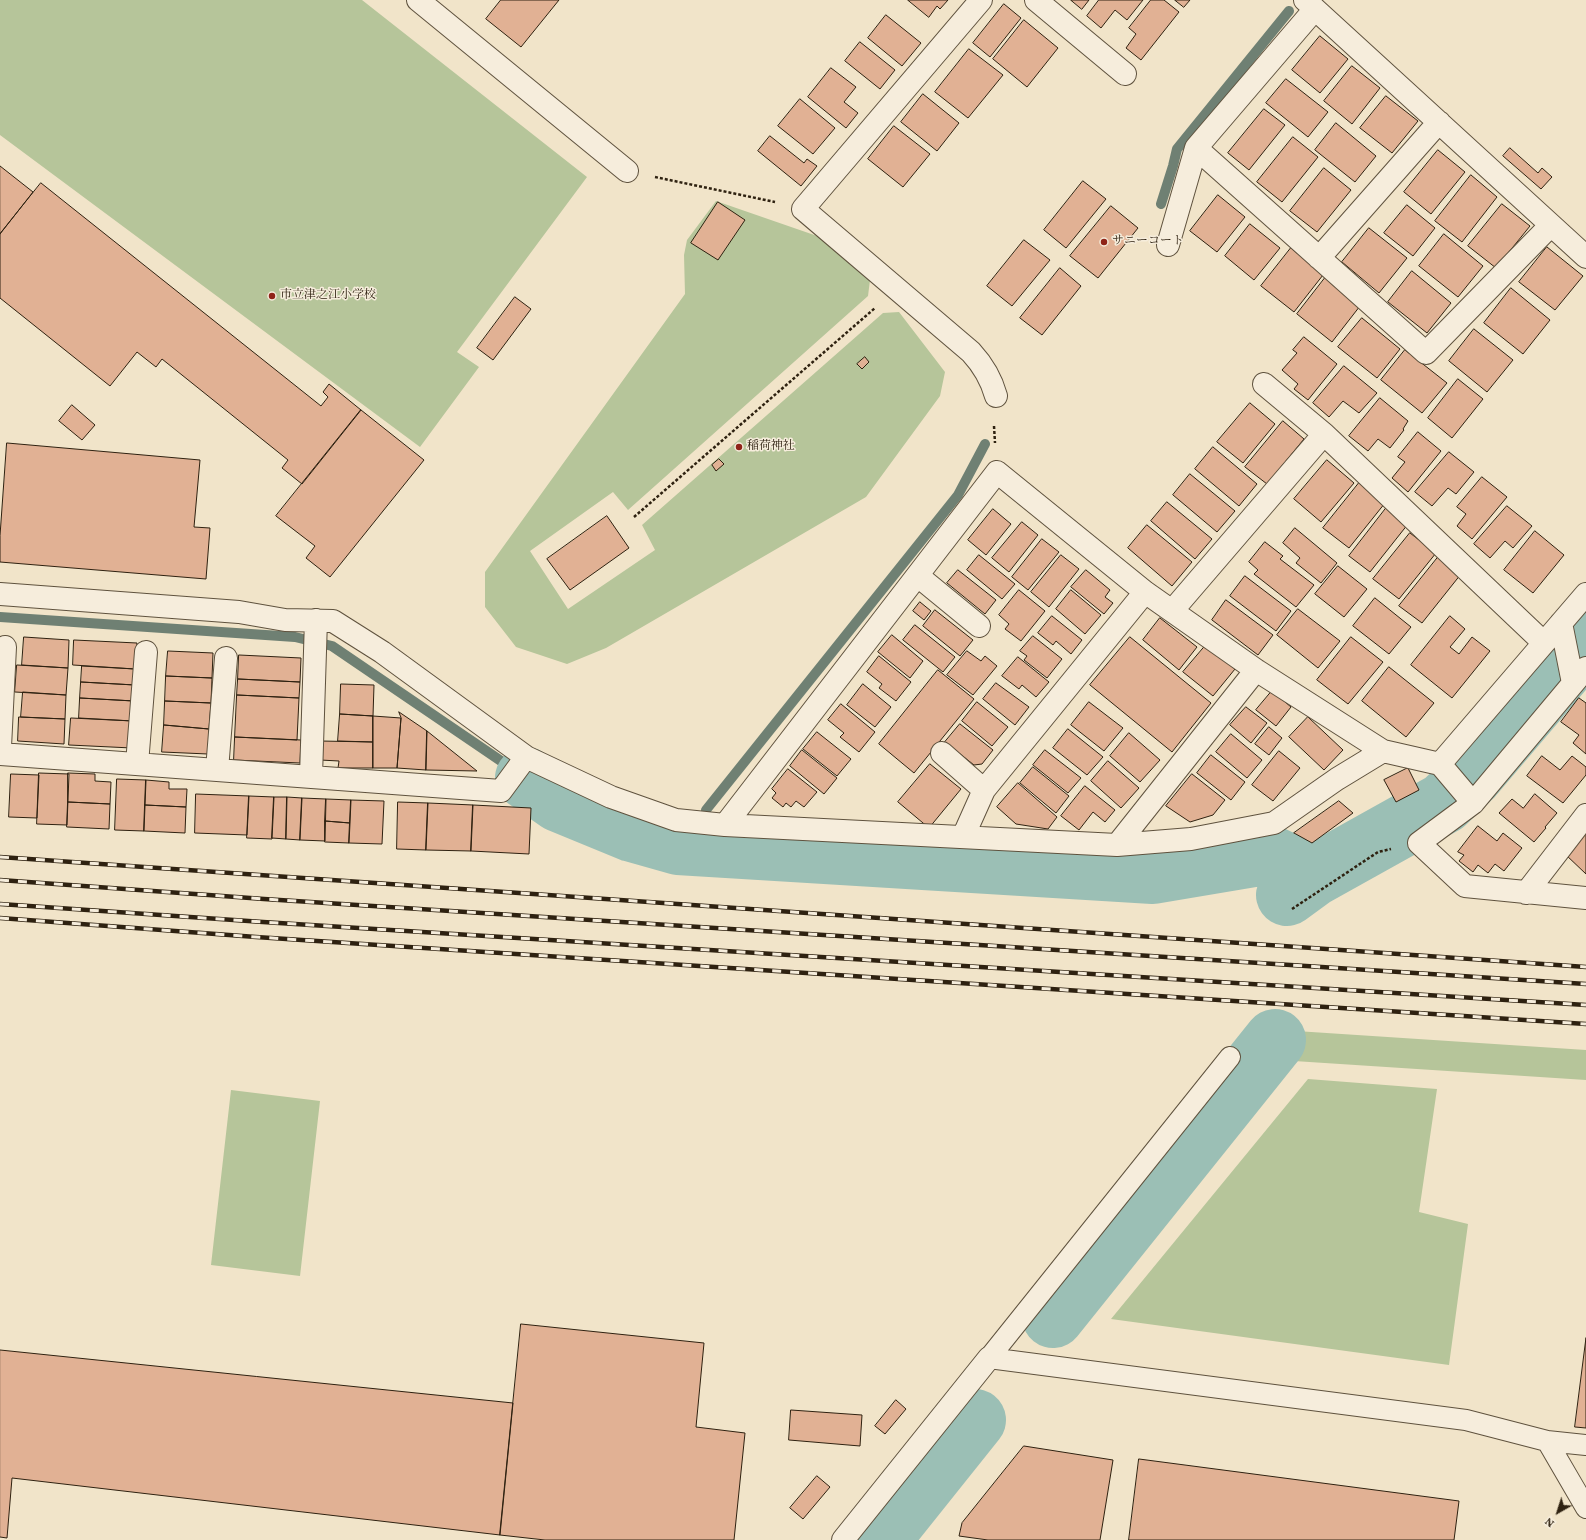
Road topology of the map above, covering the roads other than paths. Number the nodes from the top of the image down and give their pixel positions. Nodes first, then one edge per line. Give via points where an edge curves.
1 (418, 0) edge
2 (981, 0) edge
3 (1036, 0) edge
4 (1310, 4) edge
5 (1125, 74) dead end
6 (1439, 122) junction
7 (1196, 148) junction
8 (627, 170) road end
9 (1551, 225) junction
10 (1168, 245) dead end
11 (1586, 257) edge
12 (1319, 258) junction
13 (1264, 384) dead end
14 (996, 396) road end
15 (1324, 434) junction
16 (918, 576) junction
17 (1145, 592) junction
18 (0, 594) edge
19 (1586, 594) edge
20 (1172, 612) junction
21 (316, 620) junction
22 (1561, 623) junction
23 (979, 626) dead end
24 (1544, 643) junction
25 (5, 647) dead end
26 (146, 652) dead end
27 (226, 658) dead end
28 (1256, 670) junction
29 (1577, 672) edge
30 (0, 747) edge
31 (1383, 751) junction
32 (942, 753) dead end
33 (0, 754) edge
34 (526, 757) junction
35 (137, 764) junction
36 (1440, 764) junction
37 (218, 770) junction
38 (311, 776) junction
39 (984, 790) junction
40 (1464, 793) junction
41 (1586, 815) edge
42 (725, 825) junction
43 (963, 837) junction
44 (1117, 846) junction
45 (1526, 893) junction
46 (1586, 898) edge
47 (1230, 1057) dead end
48 (989, 1358) junction
49 (1547, 1441) junction
50 (1586, 1445) edge
51 (1586, 1508) edge
52 (843, 1540) edge

1 - 8 street
2 - 14 street via 804,208 971,352 993,383
3 - 5 street
4 - 6 street
4 - 7 street
6 - 9 street
6 - 12 street
7 - 10 street
7 - 12 street
9 - 11 street
9 - 12 street via 1426,353
13 - 15 street
15 - 20 street
15 - 24 street
16 - 17 street via 997,472
16 - 23 street
16 - 42 street
17 - 20 street
17 - 39 street
18 - 21 street via 239,612 285,620
19 - 22 street
20 - 28 street
21 - 34 street via 332,621 382,652
21 - 38 street
22 - 24 street
22 - 29 street
24 - 36 street
25 - 30 street
26 - 35 street
27 - 37 street
28 - 31 street
28 - 44 street
29 - 40 street
31 - 36 street
31 - 44 street via 1274,823 1191,839
32 - 39 street
33 - 35 street
34 - 38 street via 501,791
34 - 42 street via 611,797 676,820
35 - 37 street
36 - 40 street
37 - 38 street
39 - 43 street
40 - 45 street via 1419,843 1465,886
41 - 45 street
42 - 43 street
43 - 44 street
45 - 46 street
47 - 48 lane
48 - 49 lane via 1466,1420
48 - 52 street
49 - 50 lane
49 - 51 lane

